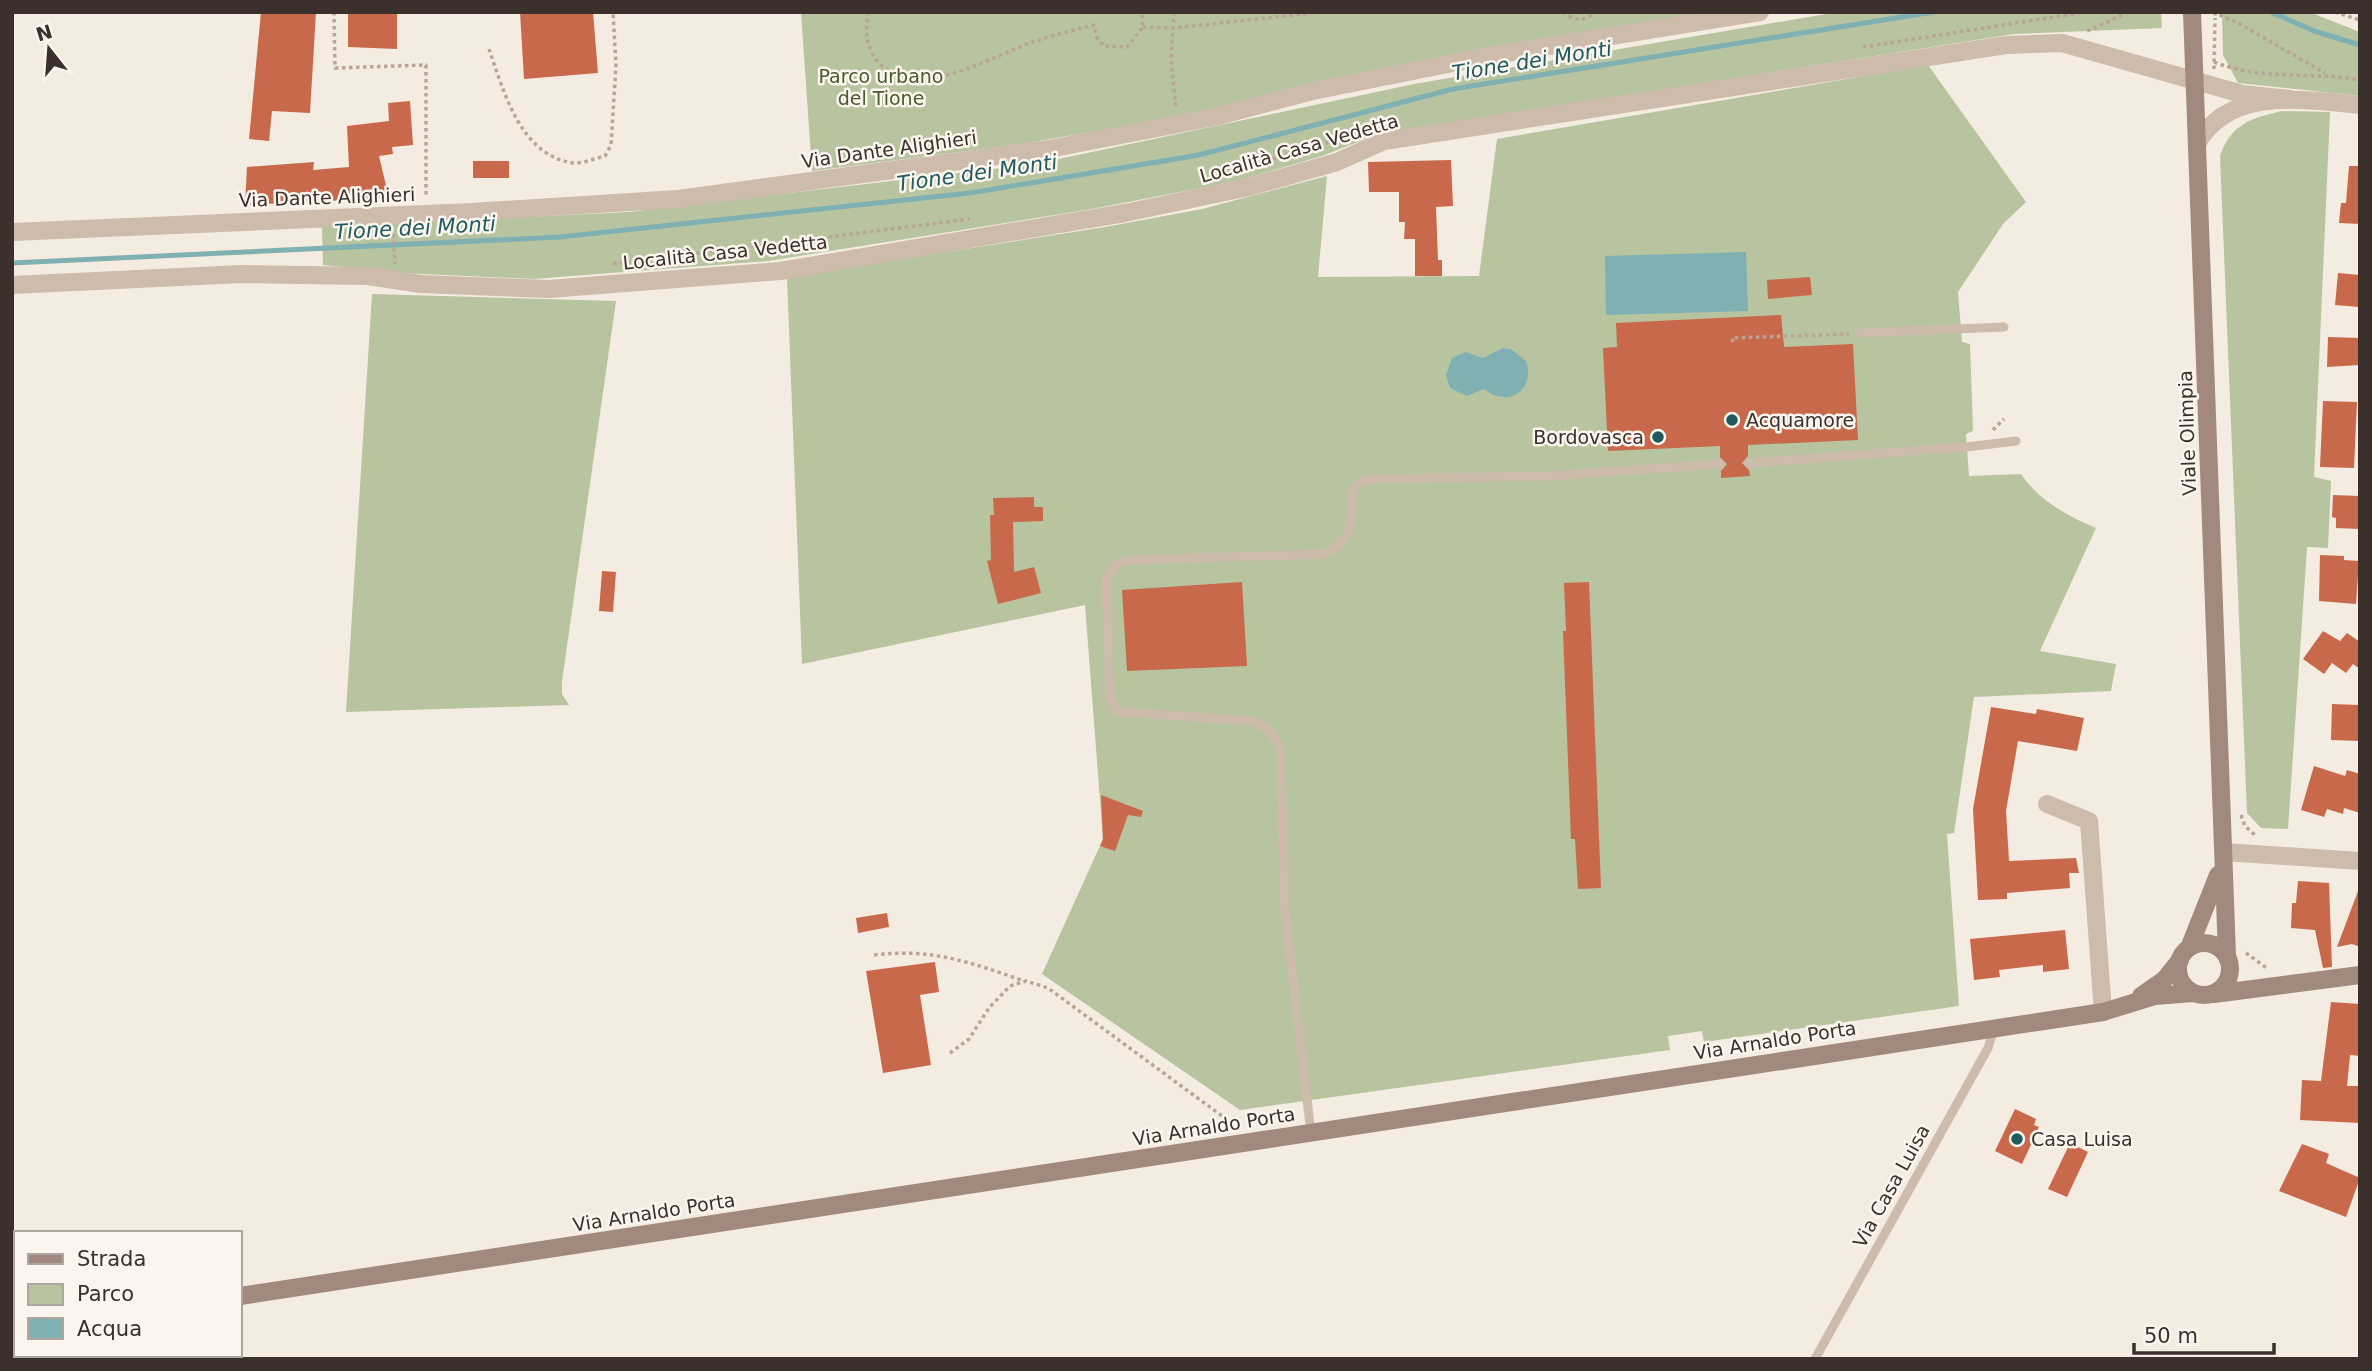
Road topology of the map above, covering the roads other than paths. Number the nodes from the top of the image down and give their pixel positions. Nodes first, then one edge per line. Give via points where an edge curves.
1 (1760, 12) edge
2 (2192, 16) edge
3 (2194, 79) junction
4 (2290, 99) junction
5 (2360, 105) edge
6 (2197, 144) junction
7 (12, 232) edge
8 (12, 285) edge
9 (2004, 327) dead end
10 (1860, 333) road end
11 (2016, 441) dead end
12 (1749, 463) dead end
13 (1720, 464) dead end
14 (2047, 804) dead end
15 (2224, 852) junction
16 (2360, 861) edge
17 (2184, 954) junction
18 (2234, 956) junction
19 (2360, 975) edge
20 (2288, 985) junction
21 (2193, 993) junction
22 (2212, 995) junction
23 (2110, 1011) junction
24 (1994, 1028) junction
25 (1311, 1133) junction
26 (242, 1296) edge
27 (1815, 1359) edge

1 - 7 street, Via Dante Alighieri via 1488,56 1049,149 678,199
2 - 3 street, Viale Olimpia
3 - 4 street, Località Casa Vedetta via 2242,94
3 - 6 street, Viale Olimpia
3 - 8 street, Località Casa Vedetta via 2062,43 1967,50 1384,141 1337,162 1249,187 1125,213 779,271 549,289 421,284 368,276 242,274
4 - 5 street
4 - 6 street via 2232,110 2213,121
6 - 15 street, Viale Olimpia
9 - 10 lane
11 - 12 lane
13 - 25 lane via 1547,476 1367,479 1353,488 1348,536 1340,547 1324,554 1129,561 1116,564 1106,579 1110,698 1118,712 1252,721 1269,730 1281,748 1284,903
14 - 23 street via 2089,821
15 - 16 street
15 - 17 street, Viale Olimpia via 2213,893
15 - 18 street, Viale Olimpia
17 - 18 street via 2205,943
17 - 21 street via 2179,975
17 - 23 street, Viale Olimpia via 2164,980
18 - 20 street via 2239,976
18 - 22 street via 2229,979
19 - 20 street
20 - 22 street
21 - 22 street
21 - 23 street, Via Arnaldo Porta via 2155,996
23 - 24 street, Via Arnaldo Porta
24 - 25 street, Via Arnaldo Porta
24 - 27 lane, Via Casa Luisa via 1988,1048
25 - 26 street, Via Arnaldo Porta

